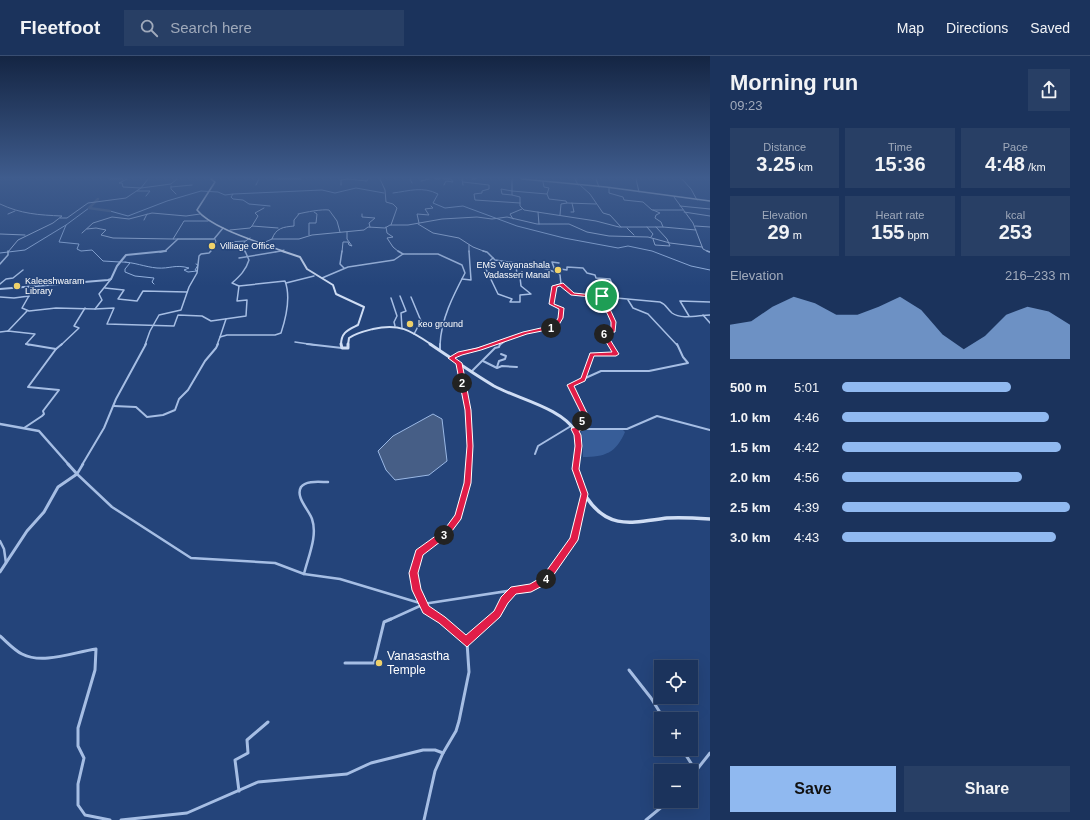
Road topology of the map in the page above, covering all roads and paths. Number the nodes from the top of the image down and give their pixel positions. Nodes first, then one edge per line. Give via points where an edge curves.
1 (147, 214) edge
2 (200, 214) edge
3 (362, 214) dead end
4 (33, 215) edge
5 (72, 215) edge
6 (145, 215) edge
7 (160, 215) edge
8 (195, 215) edge
9 (257, 215) edge
10 (298, 215) edge
11 (317, 215) edge
12 (332, 215) edge
13 (395, 215) edge
14 (418, 215) edge
15 (510, 215) edge
16 (538, 215) edge
17 (559, 215) edge
18 (609, 215) edge
19 (657, 215) edge
20 (687, 215) edge
21 (60, 218) junction
22 (513, 219) junction
23 (144, 220) dead end
24 (208, 221) junction
25 (418, 223) junction
26 (539, 224) junction
27 (391, 225) junction
28 (252, 226) junction
29 (695, 226) junction
30 (370, 227) junction
31 (386, 227) junction
32 (621, 227) junction
33 (647, 227) junction
34 (656, 227) junction
35 (663, 227) junction
36 (710, 227) edge
37 (223, 228) junction
38 (279, 228) junction
39 (627, 228) junction
40 (87, 229) junction
41 (230, 230) junction
42 (696, 230) junction
43 (340, 232) junction
44 (347, 232) junction
45 (82, 233) dead end
46 (0, 234) edge
47 (26, 235) junction
48 (309, 235) junction
49 (635, 236) junction
50 (173, 238) junction
51 (215, 238) junction
52 (250, 238) junction
53 (652, 238) junction
54 (178, 239) junction
55 (272, 239) junction
56 (245, 241) junction
57 (228, 242) dead end
58 (263, 243) junction
59 (670, 243) junction
60 (469, 245) junction
61 (702, 247) junction
62 (284, 250) junction
63 (710, 252) edge
64 (403, 254) junction
65 (246, 256) junction
66 (239, 258) dead end
67 (493, 258) junction
68 (559, 263) dead end
69 (0, 264) edge
70 (516, 264) junction
71 (344, 268) junction
72 (554, 268) junction
73 (23, 270) dead end
74 (556, 273) junction
75 (314, 276) dead end
76 (0, 278) edge
77 (322, 278) junction
78 (6, 279) junction
79 (111, 279) junction
80 (461, 279) junction
81 (286, 283) junction
82 (0, 284) edge
83 (561, 284) junction
84 (240, 286) junction
85 (34, 287) junction
86 (105, 288) junction
87 (0, 289) edge
88 (187, 292) junction
89 (29, 296) junction
90 (400, 296) dead end
91 (602, 296) junction
92 (0, 297) edge
93 (411, 297) dead end
94 (391, 298) dead end
95 (618, 298) junction
96 (628, 300) junction
97 (710, 302) edge
98 (85, 308) junction
99 (95, 309) junction
100 (27, 310) junction
101 (181, 310) junction
102 (702, 314) junction
103 (710, 314) edge
104 (178, 316) junction
105 (689, 316) junction
106 (226, 319) junction
107 (710, 323) edge
108 (153, 325) junction
109 (395, 326) junction
110 (402, 328) junction
111 (8, 331) junction
112 (0, 332) edge
113 (414, 334) junction
114 (220, 337) junction
115 (508, 339) junction
116 (295, 342) dead end
117 (342, 348) junction
118 (56, 349) junction
119 (440, 351) junction
120 (501, 354) dead end
121 (451, 358) junction
122 (483, 361) junction
123 (459, 363) junction
124 (517, 367) dead end
125 (497, 368) junction
126 (472, 371) junction
127 (583, 379) junction
128 (114, 406) junction
129 (0, 424) edge
130 (571, 426) junction
131 (24, 428) junction
132 (574, 429) junction
133 (581, 429) junction
134 (710, 430) edge
135 (535, 454) dead end
136 (77, 474) junction
137 (328, 482) dead end
138 (585, 494) junction
139 (710, 519) edge
140 (0, 542) edge
141 (6, 564) junction
142 (0, 572) edge
143 (304, 574) junction
144 (514, 590) junction
145 (423, 604) junction
146 (0, 636) edge
147 (467, 642) junction
148 (345, 663) dead end
149 (629, 670) dead end
150 (660, 712) edge
151 (268, 722) dead end
152 (443, 753) junction
153 (710, 753) edge
154 (698, 768) edge
155 (239, 791) junction
156 (661, 808) edge
157 (110, 820) edge
158 (121, 820) edge
159 (424, 820) edge
160 (646, 820) edge

1 - 23 street
2 - 24 main road
3 - 30 street via 375,218 368,223
4 - 21 street via 62,216
5 - 21 street
6 - 40 street via 129,219 112,217 93,223
7 - 8 street
9 - 28 street
10 - 38 street via 294,220 294,226
11 - 48 street via 316,223 309,223
12 - 43 street
13 - 27 street
14 - 25 street
15 - 22 street
16 - 26 street
17 - 32 street
18 - 32 street
19 - 35 street via 655,218 662,222
20 - 29 street
21 - 47 street via 53,224
22 - 25 street via 477,218
22 - 26 street
24 - 37 main road
24 - 50 street via 184,221
25 - 27 street
25 - 60 street via 433,233 459,238
26 - 49 street via 569,224 587,232 610,236
27 - 31 street
28 - 38 street
28 - 41 street
29 - 36 street
29 - 42 street
30 - 31 street
30 - 44 street
31 - 64 street via 387,233 393,237 387,238
32 - 39 street
33 - 34 street
33 - 39 street
33 - 53 street via 653,234
34 - 35 street
34 - 59 street
35 - 42 street
37 - 41 main road
37 - 51 street
38 - 55 street
39 - 49 street
40 - 45 street
40 - 50 street via 106,230 101,235 113,238
41 - 52 main road
42 - 61 street
43 - 44 street
43 - 48 street
44 - 71 street via 347,239 352,246 344,242 340,264
46 - 47 street
47 - 69 street via 8,250 8,255
48 - 55 street via 299,239
49 - 53 street
50 - 54 street
51 - 54 street
51 - 88 street via 216,242 209,253 199,256 197,273
52 - 56 street
52 - 58 main road
53 - 59 street
53 - 59 street via 655,245 670,246
54 - 79 street via 165,251 126,255 116,266
55 - 58 street
56 - 57 street
56 - 65 street
58 - 62 main road
59 - 61 street
60 - 67 street via 487,252
60 - 80 street via 471,280
61 - 63 street
62 - 65 street
62 - 77 main road via 300,257 307,269
64 - 71 street via 387,262
64 - 80 street via 433,254 447,257 464,267 465,273
65 - 66 street
65 - 84 street via 249,260 246,268 232,283
67 - 70 street
67 - 70 street via 485,265 485,269 498,294 512,298 510,302 520,302 520,295 531,294 521,286
68 - 72 street via 552,262
70 - 74 street via 537,266
71 - 77 street
72 - 74 street
72 - 95 street via 583,268 596,278 608,278
73 - 78 street via 13,278
74 - 83 street via 560,276
75 - 81 street
76 - 78 street
77 - 117 main road via 333,285 336,294 365,308 358,325 344,332 340,338
78 - 82 street
79 - 85 street
79 - 86 street
80 - 119 street via 453,294 440,333
81 - 84 street via 285,281
81 - 114 street via 286,313 281,333
83 - 91 street via 573,294
83 - 115 street via 555,286 552,294 552,304 561,308 556,326
84 - 106 street via 237,301 247,300 246,316
85 - 87 street
85 - 89 street
86 - 88 street via 124,290 118,299 137,301 143,291
86 - 99 street via 99,294 102,300
88 - 101 street
89 - 92 street
89 - 100 street via 22,308
90 - 110 street via 406,311 401,313
91 - 95 street
91 - 127 street via 614,322 613,331 602,332 616,354 592,355
93 - 113 street via 421,321
94 - 109 street via 397,316
95 - 96 street
96 - 105 street via 664,303 676,315
96 - 127 street via 633,308 648,314 676,342 688,363 649,371 601,371
97 - 105 street via 680,302
98 - 99 street
98 - 100 street
98 - 118 street via 74,326 79,328
99 - 108 street via 114,308 107,324
100 - 111 street
101 - 104 street
101 - 108 street via 159,315
102 - 103 street
102 - 105 street
102 - 107 street
104 - 106 street via 202,316 211,321
104 - 108 street via 174,326
106 - 114 street
108 - 128 street
109 - 110 main road
109 - 117 main road via 356,333 349,338 348,348
110 - 113 main road
111 - 112 street
111 - 118 street via 35,334 26,344
113 - 119 main road
114 - 128 street via 216,348 179,399 175,410 147,417 136,407
115 - 121 street
115 - 122 street via 500,343 500,347 495,348
116 - 117 street
118 - 131 street via 28,387 59,390 41,418
119 - 121 main road
120 - 125 street via 506,356
121 - 123 main road
122 - 125 street
122 - 126 street
123 - 126 main road
123 - 145 street via 469,420 467,483 458,517 447,533 419,552 414,573
124 - 125 street
126 - 130 main road via 512,395 546,408
127 - 133 street via 570,385 584,413
128 - 136 street
129 - 131 street
130 - 132 main road
130 - 135 street via 538,446
131 - 136 street via 39,430
132 - 133 street
132 - 138 main road via 579,446 576,469
133 - 134 street via 627,429 657,416
136 - 141 street via 58,487 44,512 27,531
136 - 143 street via 112,507 191,558 276,563
137 - 143 street via 309,483 300,490 300,498 311,514 313,524
138 - 139 main road via 599,512 614,520 643,522 666,518
138 - 144 street via 574,540 545,580 531,588
140 - 141 street via 4,549
141 - 142 street
143 - 145 street via 340,579
144 - 145 street
144 - 147 street via 504,600 497,614
145 - 147 street via 426,610
145 - 148 street via 384,622 374,663
146 - 157 street via 22,654 34,658 96,649 95,670 78,728 78,746 84,758 78,784 78,805 85,815
147 - 152 street via 470,672 456,731
149 - 150 street
151 - 155 street via 247,740 248,753 236,760
152 - 155 street via 423,750 371,764 347,774 258,782
152 - 159 street via 435,771
153 - 154 street
155 - 158 street via 187,813
156 - 160 street

